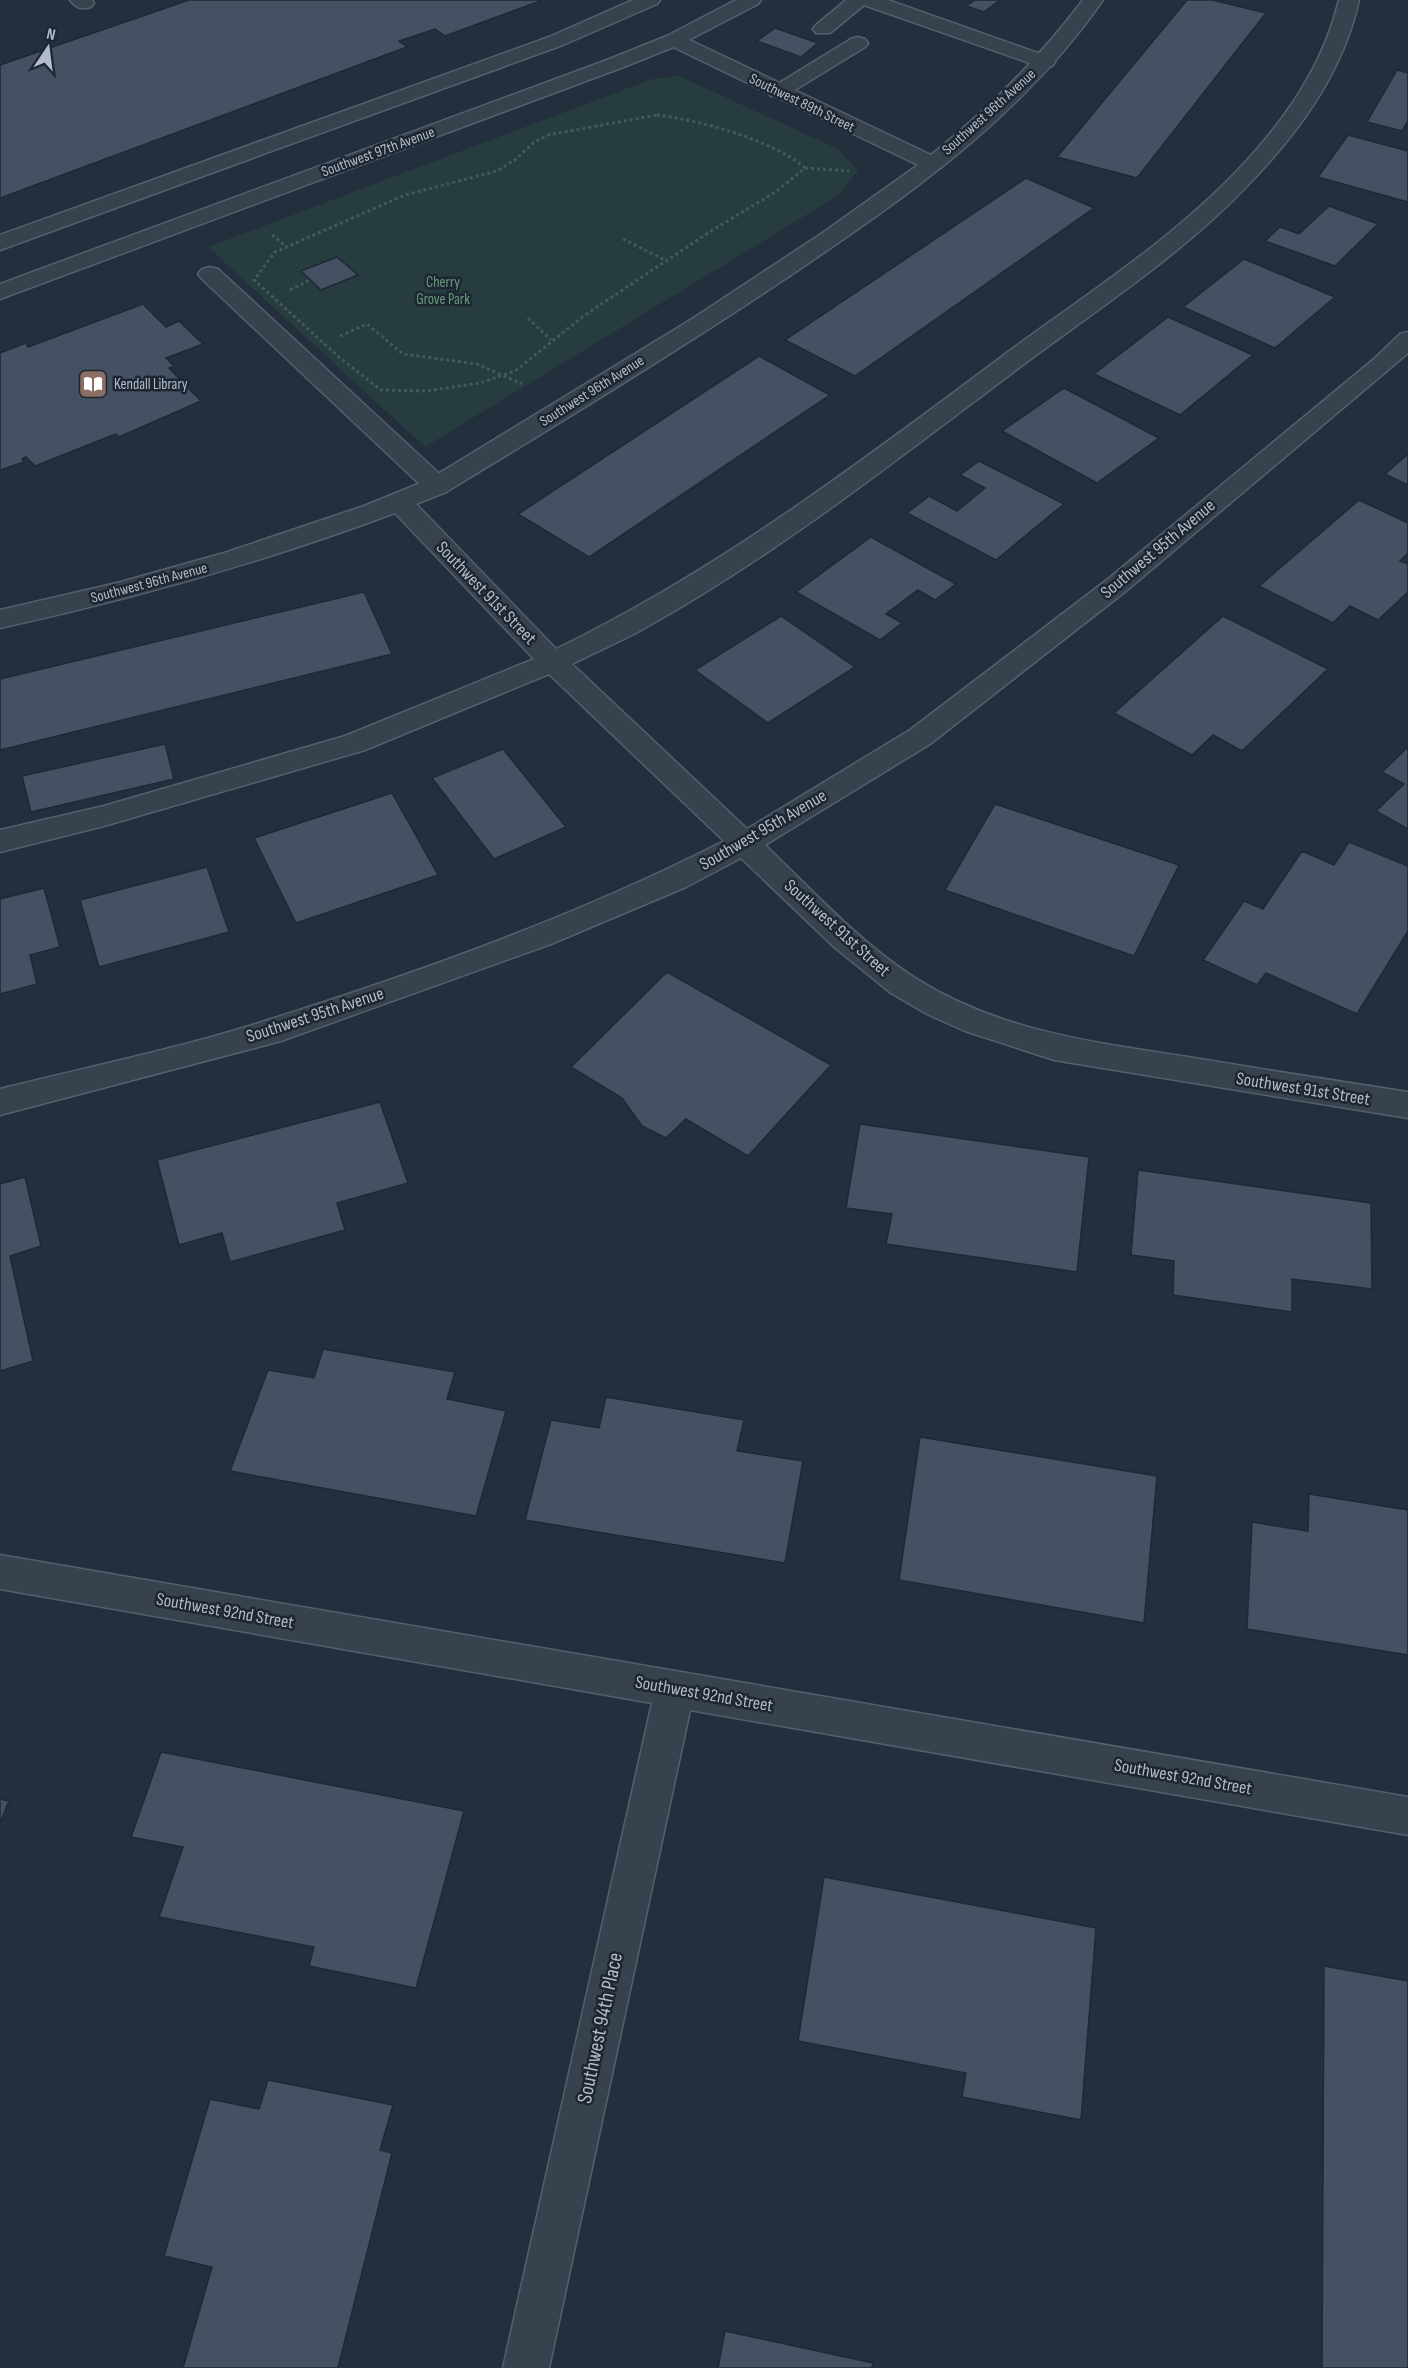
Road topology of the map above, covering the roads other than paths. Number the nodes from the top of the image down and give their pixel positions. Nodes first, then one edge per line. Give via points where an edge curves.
1 (650, 0) edge
2 (751, 0) edge
3 (858, 0) edge
4 (870, 0) edge
5 (1093, 0) edge
6 (1349, 0) edge
7 (908, 5) edge
8 (634, 22) junction
9 (823, 29) dead end
10 (674, 40) junction
11 (858, 43) dead end
12 (1045, 62) junction
13 (778, 92) junction
14 (931, 163) junction
15 (0, 243) edge
16 (210, 274) dead end
17 (0, 292) edge
18 (1408, 339) edge
19 (437, 486) junction
20 (400, 503) junction
21 (0, 620) edge
22 (553, 662) junction
23 (0, 841) edge
24 (744, 844) junction
25 (0, 1102) edge
26 (1408, 1105) edge
27 (0, 1572) edge
28 (675, 1688) junction
29 (1408, 1816) edge
30 (526, 2368) edge

1 - 8 street
2 - 10 street, Southwest 97th Avenue
3 - 9 street
4 - 7 street
5 - 12 street, Southwest 96th Avenue
6 - 22 street via 1334,48 1296,114 1243,179 1192,227 835,493 633,623
7 - 12 street
8 - 10 street, Southwest 89th Street
8 - 15 street via 556,41
10 - 13 street, Southwest 89th Street
10 - 17 street, Southwest 97th Avenue
11 - 13 street
12 - 14 street, Southwest 96th Avenue via 1003,104
13 - 14 street, Southwest 89th Street
14 - 19 street, Southwest 96th Avenue via 878,207 706,322
16 - 19 street
18 - 24 street, Southwest 95th Avenue via 1117,585 920,737
19 - 20 street, Southwest 96th Avenue
20 - 21 street, Southwest 96th Avenue via 230,561
20 - 22 street, Southwest 91st Street
22 - 23 street via 355,743 104,816
22 - 24 street, Southwest 91st Street
24 - 25 street, Southwest 95th Avenue via 675,879 551,931 270,1032
24 - 26 street, Southwest 91st Street via 844,938 902,985 976,1023 1054,1048 1098,1057
27 - 28 street, Southwest 92nd Street
28 - 29 street, Southwest 92nd Street
28 - 30 street, Southwest 94th Place

